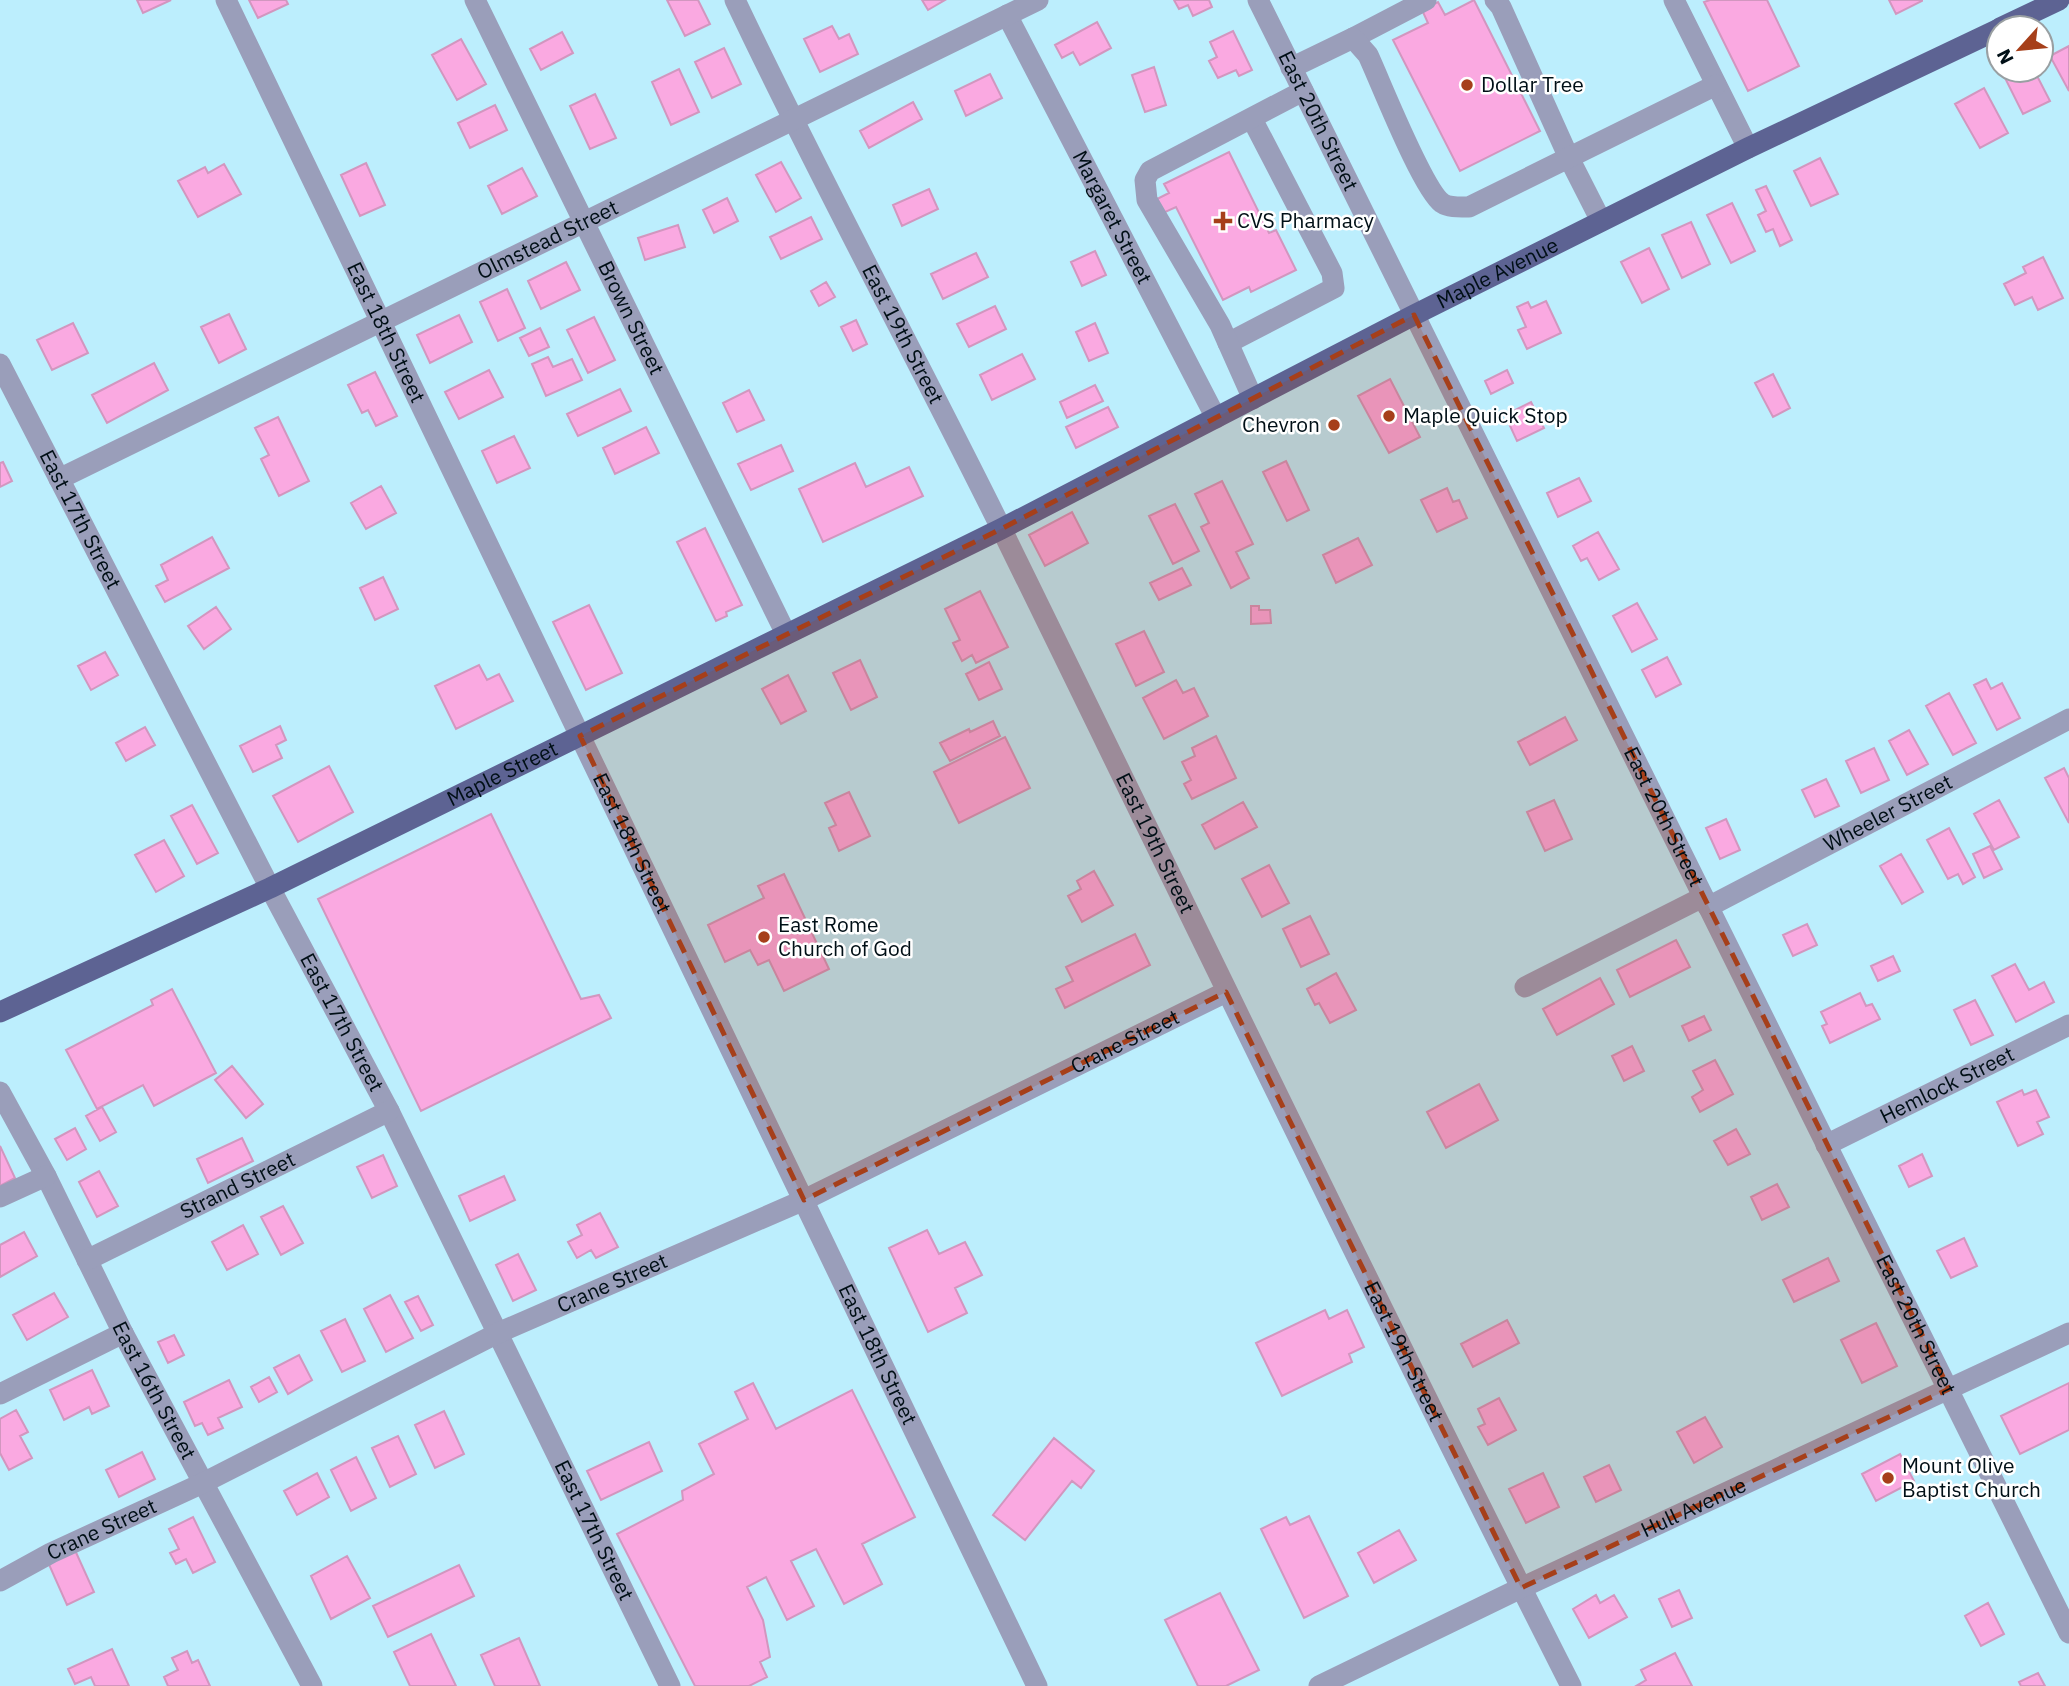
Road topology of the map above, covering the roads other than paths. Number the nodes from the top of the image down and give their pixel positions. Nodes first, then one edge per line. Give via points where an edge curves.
1 (226, 0) edge
2 (475, 0) edge
3 (735, 0) edge
4 (1038, 0) edge
5 (1258, 0) edge
6 (1426, 0) edge
7 (1495, 0) edge
8 (1674, 0) edge
9 (2059, 0) edge
10 (2030, 14) edge
11 (1006, 15) junction
12 (1985, 35) edge
13 (1353, 38) junction
14 (1291, 68) junction
15 (1716, 85) junction
16 (1303, 91) junction
17 (1252, 119) junction
18 (792, 120) junction
19 (1748, 148) junction
20 (1569, 158) junction
21 (585, 221) junction
22 (1601, 221) junction
23 (1414, 315) junction
24 (381, 321) junction
25 (1224, 334) junction
26 (0, 364) edge
27 (1253, 399) junction
28 (1216, 418) junction
29 (59, 479) junction
30 (1001, 528) junction
31 (786, 634) junction
32 (2069, 719) edge
33 (580, 736) junction
34 (270, 888) junction
35 (1706, 902) junction
36 (1525, 987) dead end
37 (1226, 992) junction
38 (0, 1012) edge
39 (2069, 1025) edge
40 (0, 1092) edge
41 (389, 1111) junction
42 (1826, 1145) junction
43 (46, 1176) junction
44 (0, 1197) edge
45 (804, 1200) junction
46 (87, 1261) junction
47 (498, 1333) junction
48 (2069, 1333) edge
49 (123, 1334) junction
50 (1949, 1389) junction
51 (0, 1394) edge
52 (203, 1483) junction
53 (0, 1581) edge
54 (1521, 1588) junction
55 (2069, 1633) edge
56 (312, 1686) edge
57 (670, 1686) edge
58 (1037, 1686) edge
59 (1319, 1686) edge
60 (1571, 1686) edge

1 - 24 street, East 18th Street
2 - 21 street, Brown Street
3 - 18 street, East 19th Street
4 - 11 street, Olmstead Street
5 - 14 street, East 20th Street
6 - 13 street
7 - 20 street
8 - 15 street
9 - 10 main road, Maple Avenue
11 - 18 street, Olmstead Street
11 - 28 street, Margaret Street
12 - 19 main road, Maple Avenue
13 - 14 street
13 - 20 street via 1368,55 1426,182 1443,204 1469,207
14 - 16 street, East 20th Street
15 - 19 street
15 - 20 street
16 - 17 street
16 - 23 street, East 20th Street
17 - 25 street via 1150,171 1145,180 1147,200
17 - 25 street via 1332,273 1334,288
18 - 21 street, Olmstead Street
18 - 30 street, East 19th Street
19 - 22 main road, Maple Avenue
20 - 22 street
21 - 24 street, Olmstead Street
21 - 31 street, Brown Street
22 - 23 main road, Maple Avenue
23 - 27 main road, Maple Avenue
23 - 35 street, East 20th Street
24 - 29 street, Olmstead Street
24 - 33 street, East 18th Street
25 - 27 street
26 - 29 street, East 17th Street
27 - 28 main road, Maple Avenue
28 - 30 main road, Maple Avenue
29 - 34 street, East 17th Street
30 - 31 main road, Maple Street
30 - 37 street, East 19th Street
31 - 33 main road, Maple Street
32 - 35 street, Wheeler Street
33 - 34 main road, Maple Street
33 - 45 street, East 18th Street
34 - 38 main road, Maple Street
34 - 41 street, East 17th Street
35 - 36 street, Wheeler Street
35 - 42 street, East 20th Street
37 - 45 street, Crane Street
37 - 54 street, East 19th Street
39 - 42 street, Hemlock Street
40 - 43 street, East 16th Street
41 - 46 street, Strand Street
41 - 47 street, East 17th Street
42 - 50 street, East 20th Street
43 - 44 street
43 - 46 street, East 16th Street
45 - 47 street, Crane Street
45 - 58 street, East 18th Street
46 - 49 street, East 16th Street
47 - 52 street, Crane Street
47 - 57 street, East 17th Street
48 - 50 street, Hull Avenue
49 - 51 street
49 - 52 street, East 16th Street
50 - 54 street, Hull Avenue
50 - 55 street, East 20th Street
52 - 53 street, Crane Street
52 - 56 street, East 16th Street
54 - 59 street, Hull Avenue
54 - 60 street, East 19th Street

